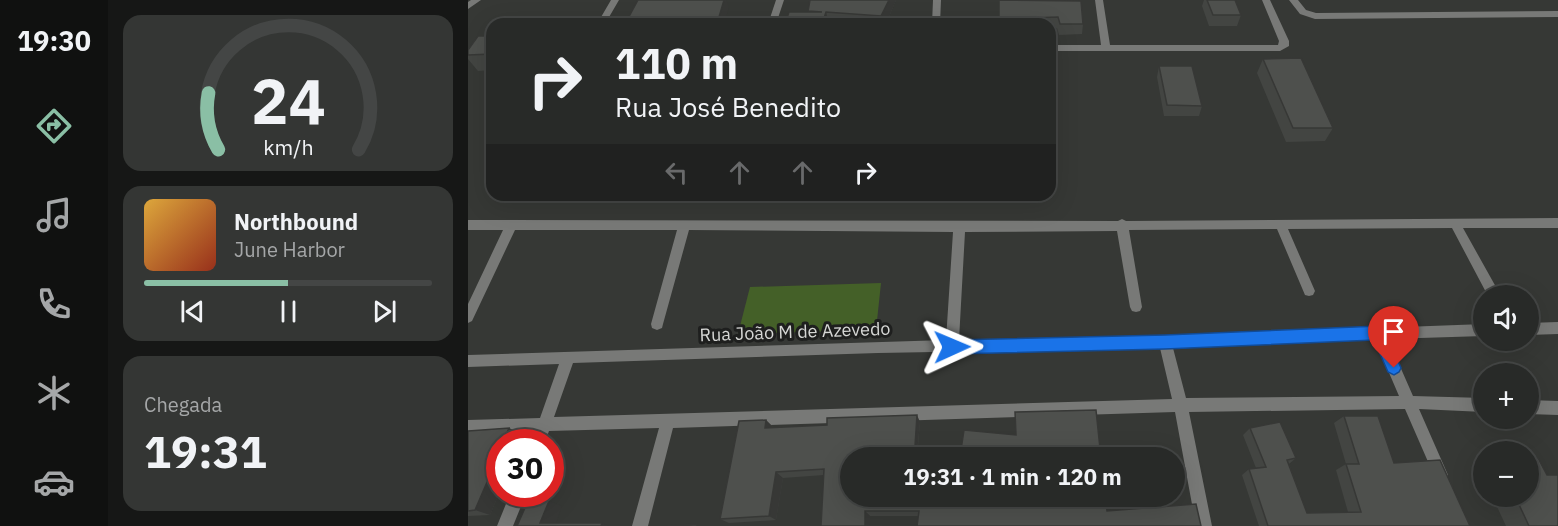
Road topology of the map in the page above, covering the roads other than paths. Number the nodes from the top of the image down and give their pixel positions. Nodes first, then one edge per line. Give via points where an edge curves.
1 (477, 0) edge
2 (615, 0) edge
3 (780, 0) edge
4 (937, 0) edge
5 (1099, 0) edge
6 (1266, 0) edge
7 (1293, 0) edge
8 (468, 6) edge
9 (1558, 14) edge
10 (604, 18) edge
11 (774, 18) edge
12 (936, 18) edge
13 (1106, 47) junction
14 (1056, 48) edge
15 (1558, 223) edge
16 (1122, 224) junction
17 (1280, 224) junction
18 (1455, 224) junction
19 (468, 225) edge
20 (511, 225) junction
21 (684, 226) junction
22 (959, 226) junction
23 (1489, 285) edge
24 (1309, 291) dead end
25 (1136, 307) dead end
26 (468, 317) edge
27 (657, 324) dead end
28 (1558, 328) edge
29 (1539, 329) edge
30 (1473, 330) edge
31 (1379, 333) junction
32 (1165, 342) junction
33 (952, 347) junction
34 (568, 358) junction
35 (468, 361) edge
36 (1409, 402) junction
37 (1181, 405) junction
38 (1473, 405) edge
39 (1539, 407) edge
40 (1558, 408) edge
41 (668, 420) junction
42 (546, 424) junction
43 (468, 428) edge
44 (544, 429) edge
45 (1445, 485) edge
46 (513, 507) edge
47 (505, 526) edge
48 (640, 526) edge
49 (1204, 526) edge

1 - 8 street
2 - 10 street
3 - 11 street
4 - 12 street
5 - 13 street
6 - 13 street via 1284,46
7 - 9 street via 1303,12 1315,16
13 - 14 street
15 - 18 street
16 - 17 street
16 - 22 street
16 - 25 street
17 - 18 street
17 - 24 street
18 - 23 street
19 - 20 street
20 - 21 street
20 - 26 street
21 - 22 street
21 - 27 street
22 - 33 street
28 - 29 street
30 - 31 street, Rua João M de Azevedo
31 - 32 street, Rua João M de Azevedo
31 - 36 street
32 - 33 street, Rua João M de Azevedo
32 - 37 street
33 - 34 street, Rua João M de Azevedo
34 - 35 street, Rua João M de Azevedo
34 - 42 street
36 - 37 street
36 - 38 street
36 - 45 street
37 - 41 street
37 - 49 street
39 - 40 street
41 - 42 street
41 - 48 street
42 - 43 street
42 - 44 street
46 - 47 street

